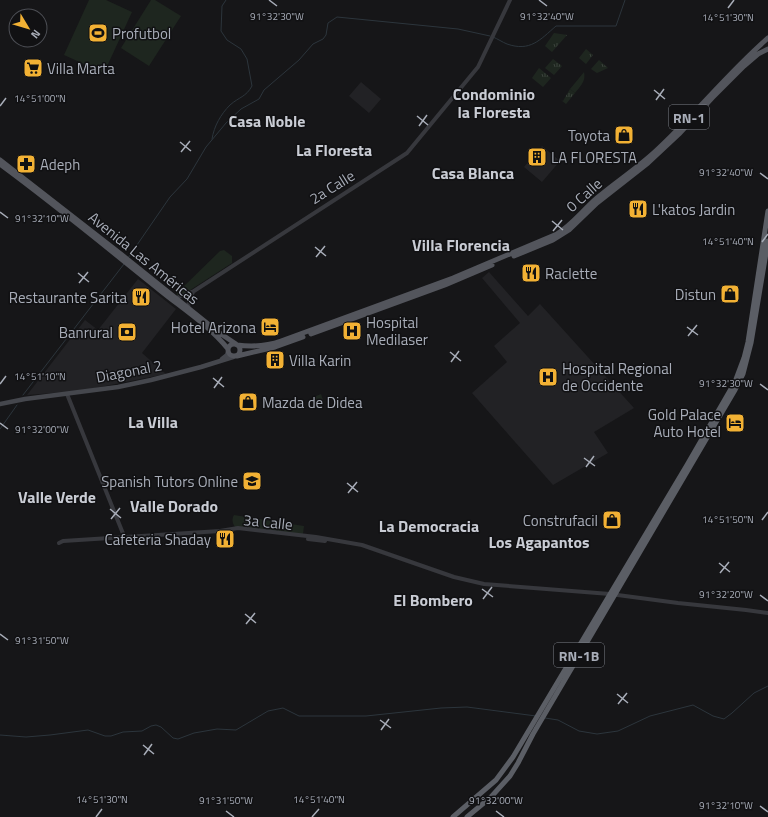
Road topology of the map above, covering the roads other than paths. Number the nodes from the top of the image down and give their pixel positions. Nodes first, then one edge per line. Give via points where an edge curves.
1 (510, 0) edge
2 (768, 38) edge
3 (768, 49) edge
4 (0, 160) edge
5 (0, 164) edge
6 (768, 211) edge
7 (768, 241) edge
8 (122, 257) junction
9 (131, 264) junction
10 (194, 291) junction
11 (176, 298) junction
12 (188, 309) junction
13 (237, 344) junction
14 (228, 350) junction
15 (235, 356) junction
16 (214, 364) junction
17 (67, 394) junction
18 (0, 404) edge
19 (124, 536) junction
20 (59, 543) dead end
21 (612, 595) junction
22 (768, 613) edge
23 (540, 717) junction
24 (453, 817) edge
25 (466, 817) edge

1 - 10 street, 2a Calle via 475,71 407,153
2 - 13 main road, 0 Calle / RN-1 via 650,158 597,198 571,224 556,234 453,278 282,341 264,346
3 - 15 main road, 0 Calle / RN-1 via 744,66 648,164 597,203 559,237 438,287 275,347
4 - 8 main road, Avenida Las Américas
5 - 8 main road, Avenida Las Américas
6 - 21 highway, RN-1B via 748,342 735,382
7 - 21 highway, RN-1B via 751,343 743,374 690,468
8 - 9 main road, Avenida Las Américas
9 - 11 main road, Avenida Las Américas / RN-1
9 - 14 main road, Avenida Las Américas via 210,331
10 - 11 street, 2a Calle
10 - 12 street
11 - 12 main road, Avenida Las Américas / RN-1
12 - 13 main road, Avenida Las Américas / RN-1 via 222,336
13 - 14 main road via 231,345
13 - 15 main road via 241,349
14 - 15 main road via 230,355
14 - 16 main road, Diagonal 2 via 224,358
15 - 16 main road, Diagonal 2
16 - 17 main road, Diagonal 2 via 118,387
17 - 18 main road, Diagonal 2
17 - 19 street
19 - 20 street, 3a Calle
19 - 21 street, 3a Calle via 244,529 316,537 362,545 454,577 476,582
21 - 22 street, 3a Calle
21 - 23 highway, RN-1B
23 - 24 highway, RN-1B via 499,776
23 - 25 highway, RN-1B via 510,776

